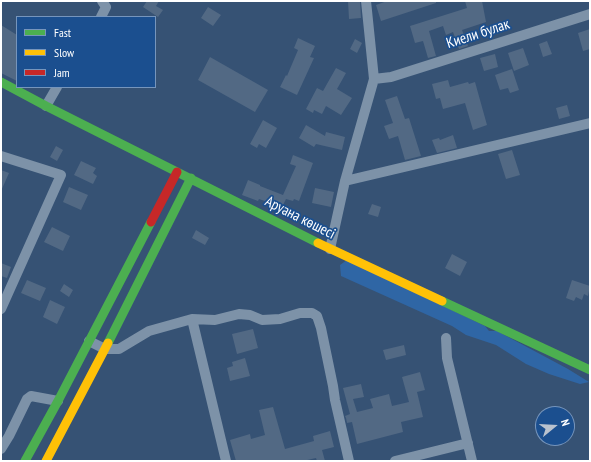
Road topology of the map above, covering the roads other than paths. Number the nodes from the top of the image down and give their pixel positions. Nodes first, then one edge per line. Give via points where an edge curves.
1 (102, 1) edge
2 (366, 1) edge
3 (590, 14) edge
4 (102, 16) edge
5 (374, 79) junction
6 (1, 82) edge
7 (56, 88) edge
8 (46, 106) junction
9 (590, 123) edge
10 (1, 156) edge
11 (177, 172) junction
12 (191, 178) junction
13 (345, 181) junction
14 (330, 249) junction
15 (1, 309) edge
16 (192, 319) junction
17 (446, 338) dead end
18 (89, 341) junction
19 (105, 349) junction
20 (590, 370) edge
21 (58, 401) junction
22 (468, 443) junction
23 (1, 449) edge
24 (25, 461) edge
25 (46, 461) edge
26 (226, 461) edge
27 (349, 461) edge
28 (394, 461) edge
29 (472, 461) edge

1 - 4 street via 106,7
2 - 5 street
3 - 5 street, Киели булак via 391,77
5 - 13 street
6 - 8 street, Аруана көшесі
7 - 8 street
8 - 11 street, Аруана көшесі
9 - 13 street
10 - 15 street via 61,175
11 - 12 street, Аруана көшесі
11 - 18 street
12 - 14 street, Аруана көшесі
12 - 19 street
13 - 14 street
14 - 20 street, Аруана көшесі
16 - 19 street via 149,331 119,349
16 - 26 street
16 - 27 street via 215,320 239,314 262,320 280,319 312,312 317,316 322,328
17 - 22 street via 447,358
18 - 19 street
18 - 21 street
19 - 25 street
21 - 23 street via 31,396 27,399
21 - 24 street
22 - 28 street
22 - 29 street

